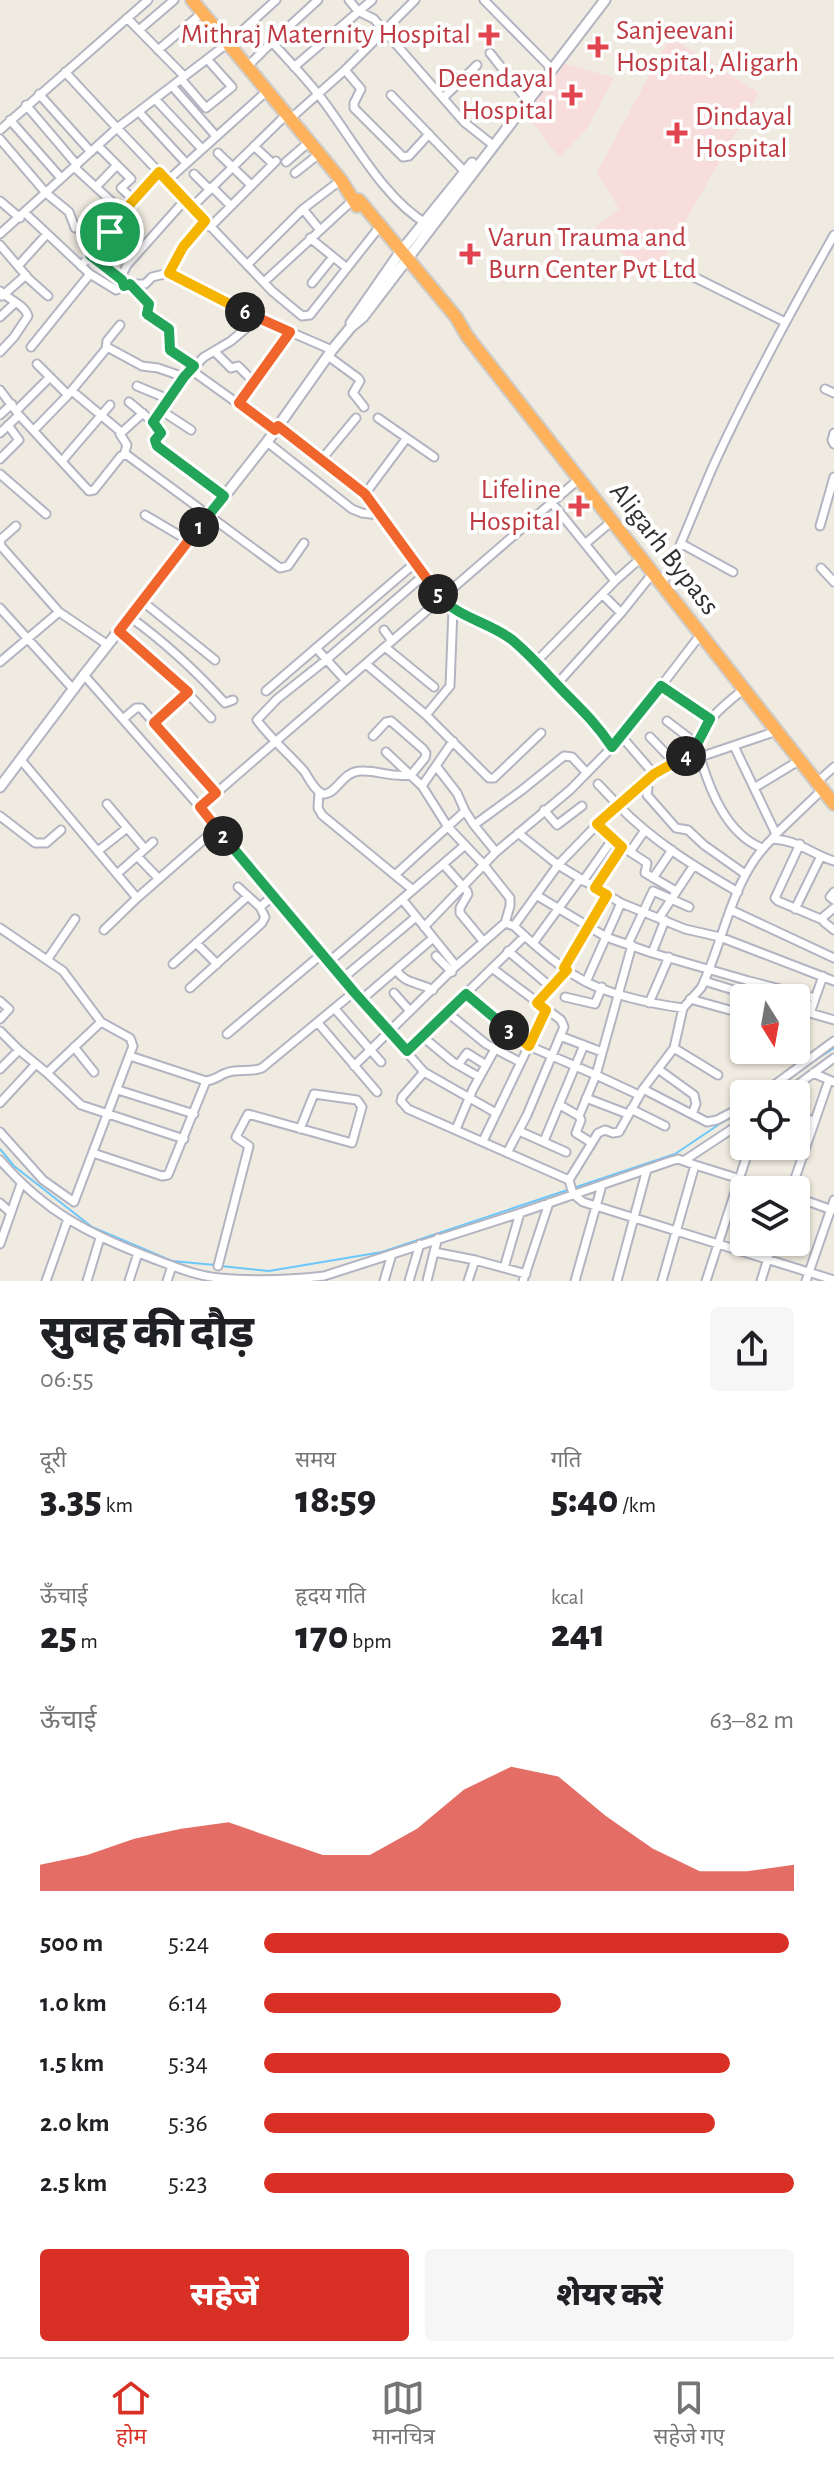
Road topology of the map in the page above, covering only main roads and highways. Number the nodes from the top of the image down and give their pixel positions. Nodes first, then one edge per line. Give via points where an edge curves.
1 (598, 0) edge
2 (605, 0) edge
3 (198, 5) edge
4 (491, 144) junction
5 (354, 199) junction
6 (402, 257) junction
7 (2, 780) edge
8 (834, 804) edge

1 - 4 main road
2 - 4 main road
3 - 5 highway, Aligarh Bypass via 292,115
4 - 6 main road
5 - 6 highway, Aligarh Bypass
5 - 6 highway, Aligarh Bypass
6 - 7 main road via 363,317
6 - 8 highway, Aligarh Bypass

